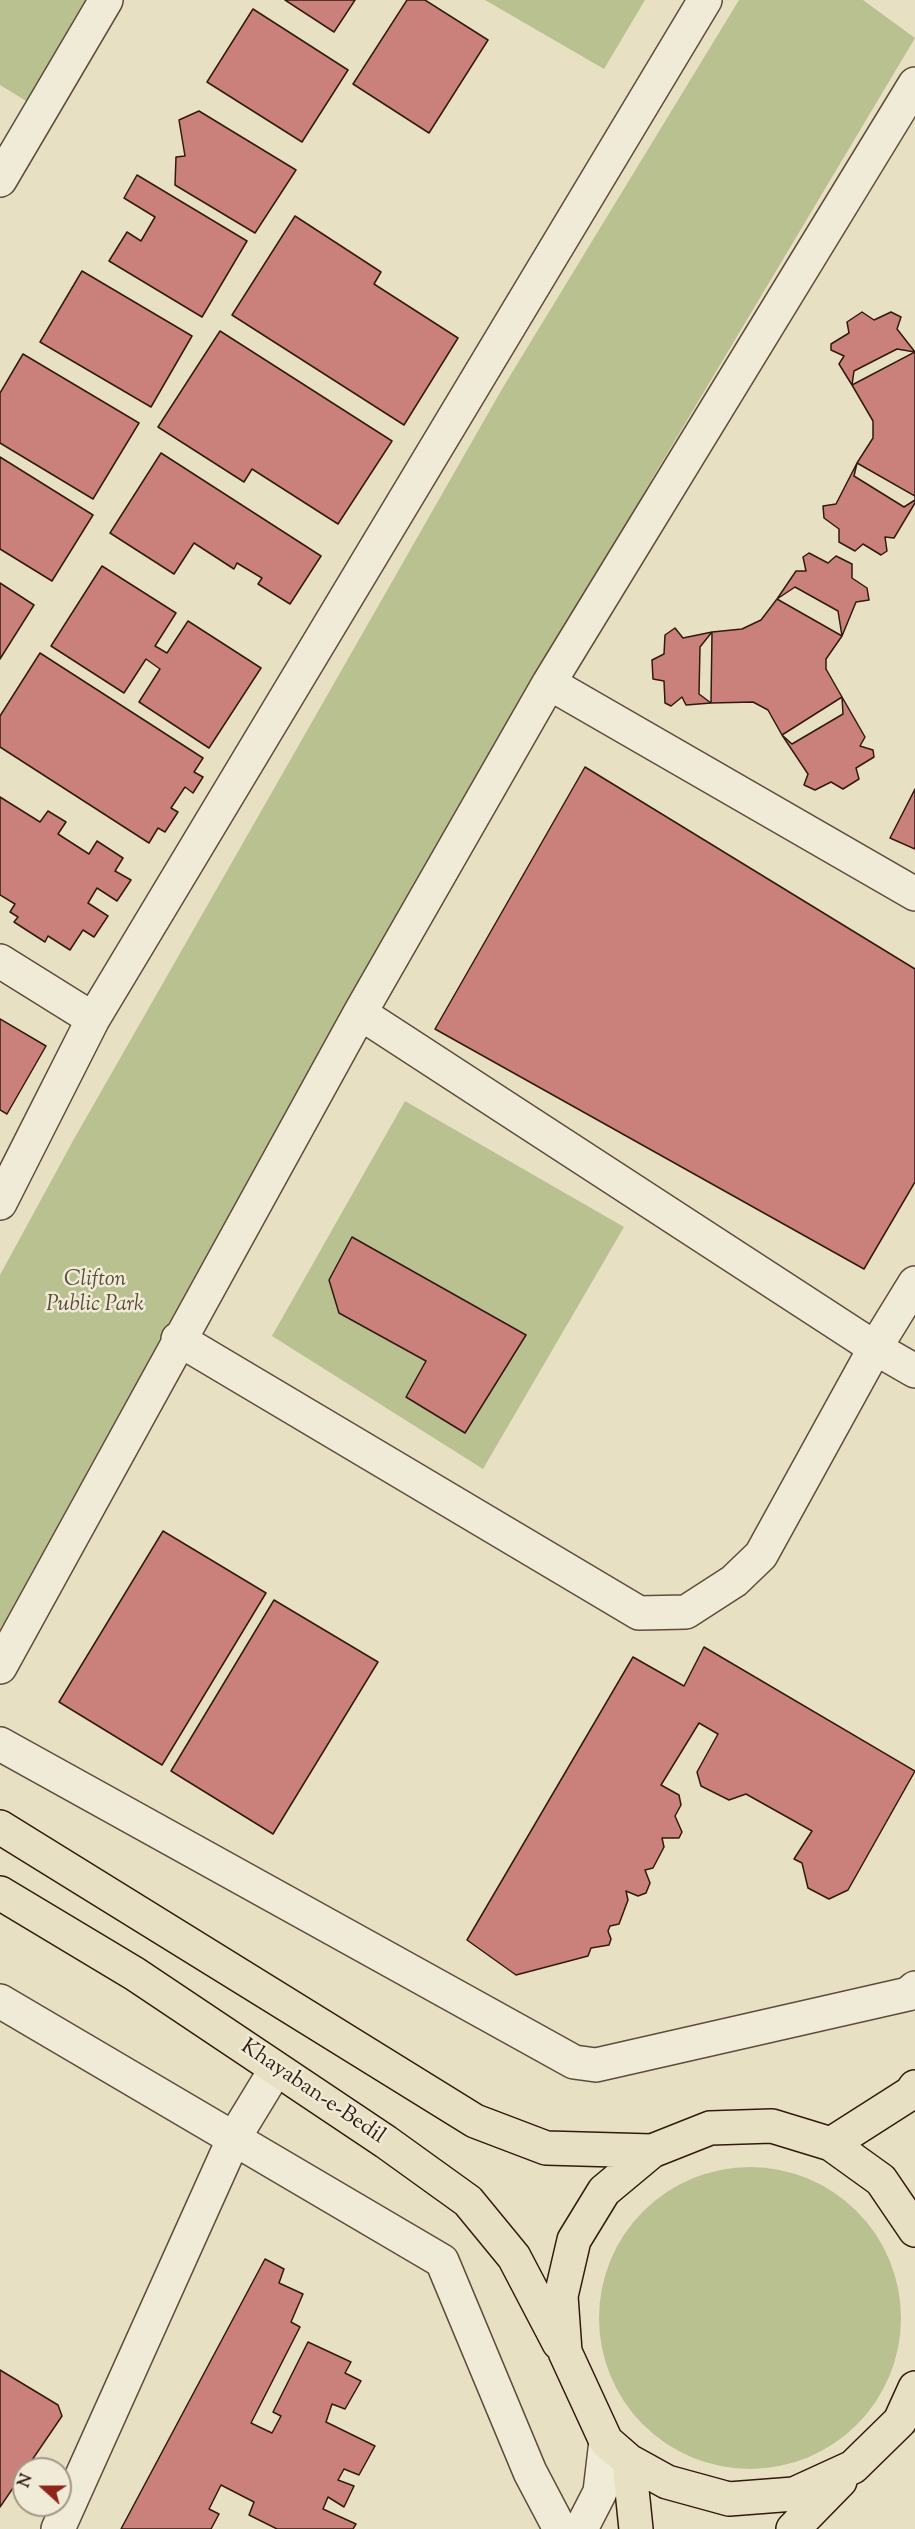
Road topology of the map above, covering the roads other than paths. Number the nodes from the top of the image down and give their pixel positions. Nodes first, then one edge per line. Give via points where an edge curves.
1 (106, 0) edge
2 (705, 0) edge
3 (915, 84) edge
4 (0, 180) edge
5 (549, 682) junction
6 (915, 894) edge
7 (0, 961) edge
8 (360, 1013) junction
9 (93, 1019) junction
10 (0, 1203) edge
11 (915, 1283) edge
12 (178, 1339) junction
13 (874, 1348) junction
14 (915, 1371) edge
15 (0, 1667) edge
16 (0, 1744) edge
17 (0, 1827) edge
18 (0, 1893) edge
19 (915, 1988) edge
20 (0, 2001) edge
21 (276, 2069) junction
22 (915, 2087) edge
23 (234, 2138) junction
24 (831, 2144) junction
25 (652, 2151) junction
26 (915, 2230) edge
27 (564, 2352) junction
28 (915, 2388) edge
29 (618, 2451) junction
30 (853, 2467) junction
31 (58, 2529) edge
32 (560, 2529) edge
33 (581, 2529) edge
34 (636, 2529) edge
35 (793, 2529) edge

1 - 4 street
2 - 9 street
3 - 5 street
5 - 6 street
5 - 8 street
7 - 9 street
8 - 12 street
8 - 13 street
9 - 10 street
11 - 13 street
12 - 13 street via 639,1613 686,1612 734,1581 761,1555
12 - 15 street
13 - 14 street
16 - 19 street via 574,2062 596,2065 909,1994
17 - 25 main road via 475,2121 546,2148
18 - 21 main road, Khayaban-e-Bedil via 135,1974
20 - 23 street
21 - 23 street
21 - 27 main road, Khayaban-e-Bedil via 468,2201 514,2257
22 - 24 main road
23 - 31 street
23 - 32 street via 442,2261 530,2472
24 - 25 main road via 772,2126 710,2128
24 - 26 main road via 881,2180
25 - 27 main road via 604,2192 574,2240 561,2295
27 - 29 main road, Khayaban-e-Bedil
28 - 30 main road via 900,2421
29 - 30 main road via 667,2482 729,2499 794,2494
29 - 33 street
29 - 34 main road, Khayaban-e-Bedil
30 - 35 main road

